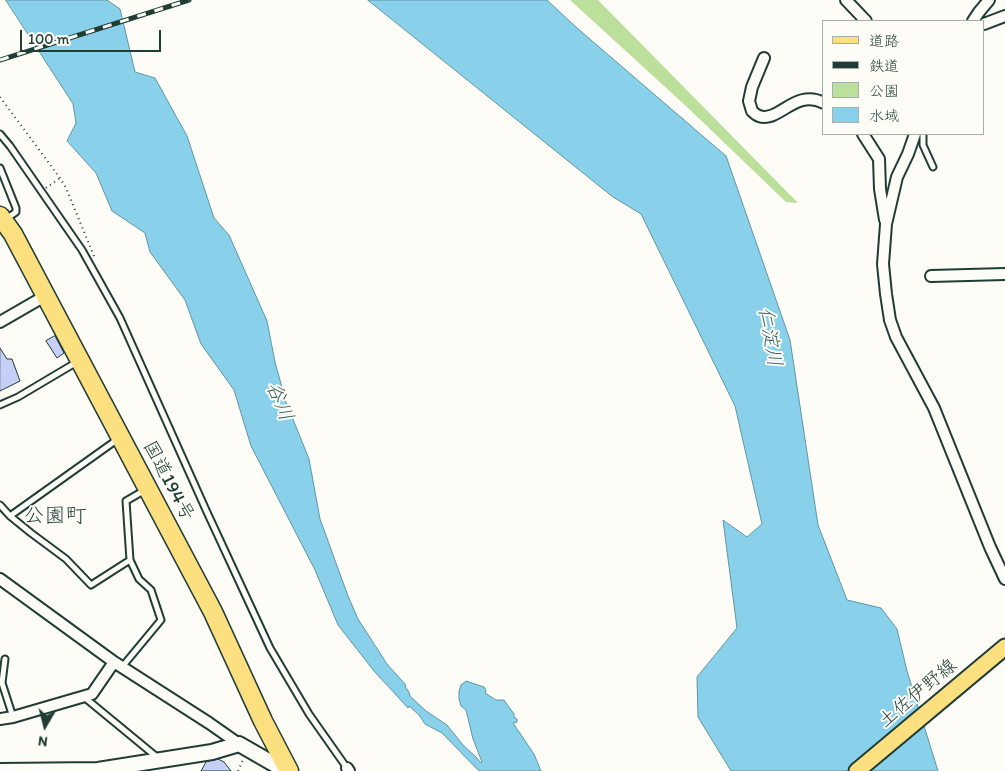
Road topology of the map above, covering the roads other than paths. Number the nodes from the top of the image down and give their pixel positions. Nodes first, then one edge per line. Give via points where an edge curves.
1 (846, 0) edge
2 (989, 0) edge
3 (1005, 16) edge
4 (865, 20) edge
5 (974, 20) edge
6 (985, 24) edge
7 (764, 58) dead end
8 (822, 102) edge
9 (0, 134) edge
10 (864, 135) edge
11 (916, 135) edge
12 (923, 135) edge
13 (933, 167) dead end
14 (0, 168) edge
15 (886, 224) junction
16 (4, 227) edge
17 (1005, 274) edge
18 (931, 276) dead end
19 (45, 296) junction
20 (0, 322) edge
21 (80, 361) junction
22 (0, 404) edge
23 (120, 437) junction
24 (148, 488) junction
25 (0, 505) edge
26 (10, 516) junction
27 (130, 560) junction
28 (0, 579) edge
29 (1005, 579) edge
30 (1005, 647) edge
31 (5, 659) dead end
32 (118, 664) junction
33 (84, 696) junction
34 (13, 717) junction
35 (0, 718) edge
36 (239, 744) junction
37 (160, 760) junction
38 (348, 769) edge
39 (0, 771) edge
40 (287, 771) edge
41 (857, 771) edge

1 - 4 street
2 - 5 street
3 - 6 street
7 - 8 street via 752,87 749,101 752,111 760,116 772,116 802,99
9 - 38 lane via 82,250 120,318 270,648 309,714
10 - 15 street via 879,159
11 - 15 street via 897,177
12 - 13 lane via 923,145
14 - 16 lane via 16,208
15 - 29 street via 883,264 890,320 896,338 934,408
16 - 19 highway, 国道194号
17 - 18 street
19 - 20 street
19 - 21 highway, 国道194号
21 - 22 lane
21 - 23 highway, 国道194号
23 - 24 highway, 国道194号
23 - 26 lane
24 - 27 lane via 126,501
24 - 40 highway, 国道194号 via 213,612
25 - 26 lane
26 - 27 lane via 66,559 91,585
27 - 32 lane via 140,579 151,590 161,620
28 - 32 street
30 - 41 main road, 土佐伊野線
31 - 34 lane via 2,682
32 - 33 street via 92,694
32 - 36 street
33 - 34 street
33 - 37 lane
34 - 35 street
36 - 37 street
36 - 40 street
37 - 39 street via 98,770

